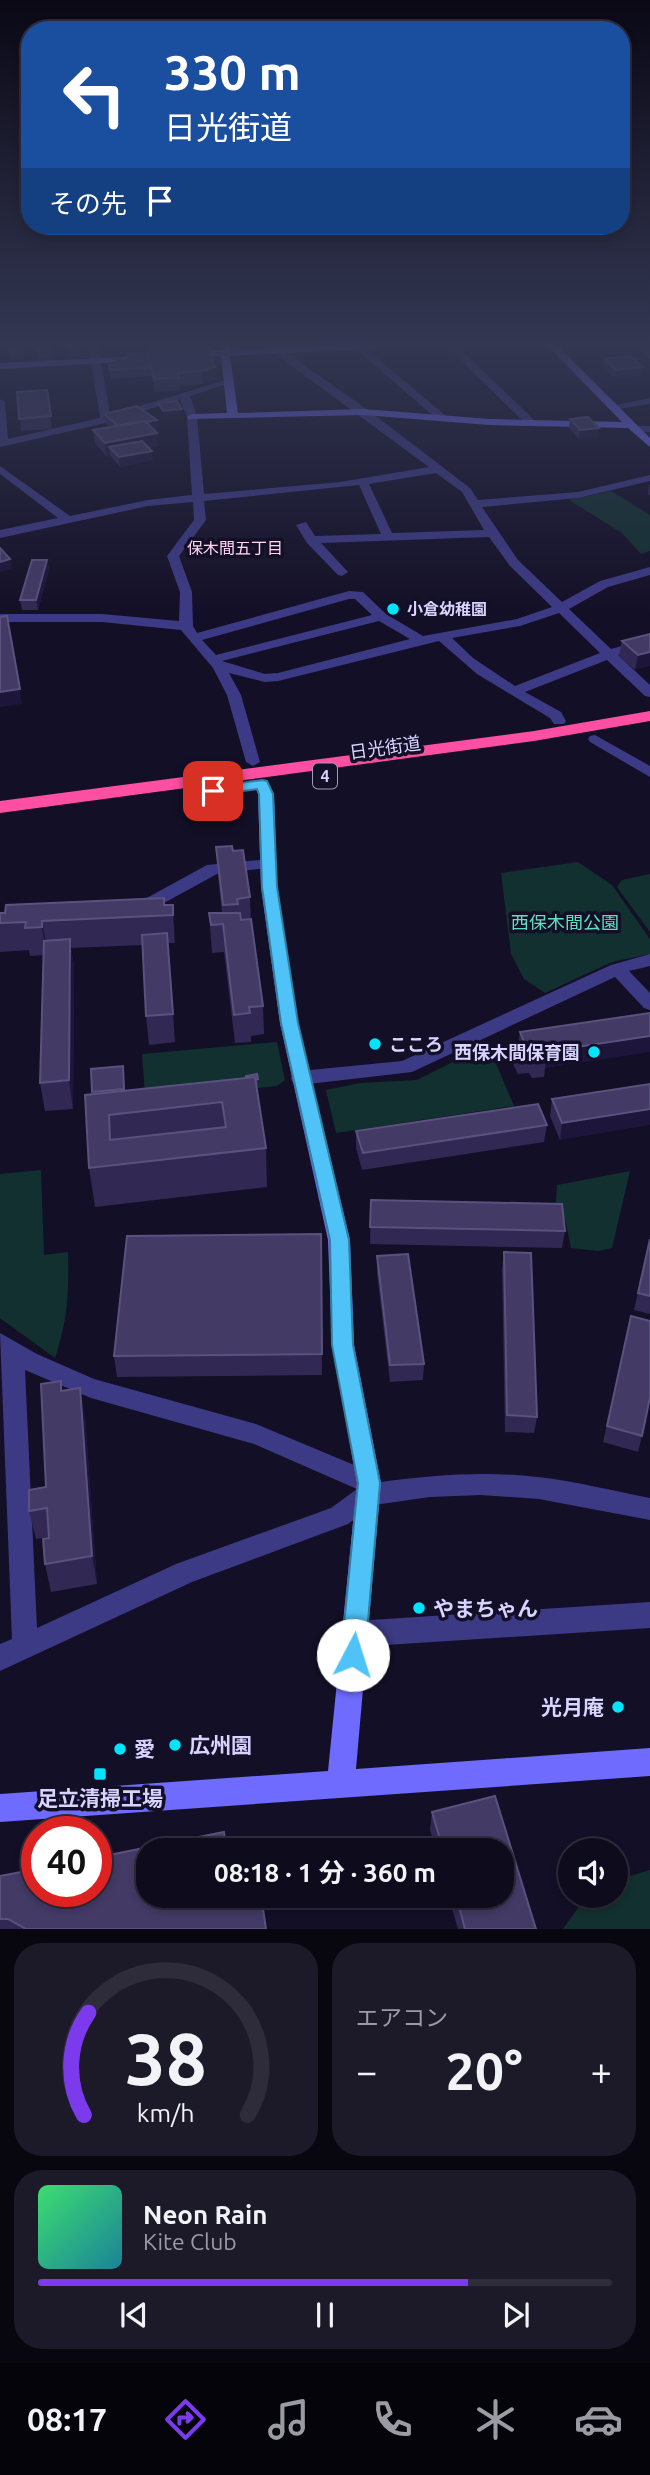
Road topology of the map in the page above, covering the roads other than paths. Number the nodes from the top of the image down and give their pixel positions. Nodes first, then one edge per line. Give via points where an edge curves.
1 (44, 433) edge
2 (192, 433) edge
3 (392, 433) edge
4 (2, 442) edge
5 (0, 469) edge
6 (439, 469) junction
7 (650, 478) edge
8 (363, 482) junction
9 (198, 498) junction
10 (475, 504) junction
11 (67, 519) junction
12 (302, 525) dead end
13 (492, 533) junction
14 (0, 534) edge
15 (388, 537) junction
16 (311, 540) junction
17 (650, 571) edge
18 (342, 572) dead end
19 (561, 608) junction
20 (381, 617) junction
21 (0, 618) edge
22 (190, 632) junction
23 (443, 637) junction
24 (421, 639) junction
25 (650, 642) edge
26 (610, 654) junction
27 (216, 663) junction
28 (514, 691) junction
29 (650, 693) edge
30 (650, 715) edge
31 (559, 722) junction
32 (650, 730) edge
33 (595, 739) junction
34 (253, 762) junction
35 (650, 772) edge
36 (262, 784) junction
37 (0, 796) edge
38 (0, 807) edge
39 (0, 820) edge
40 (268, 864) junction
41 (121, 908) edge
42 (650, 960) edge
43 (617, 969) junction
44 (650, 1004) edge
45 (300, 1079) junction
46 (6, 1347) edge
47 (369, 1489) junction
48 (650, 1509) edge
49 (650, 1615) edge
50 (355, 1634) junction
51 (25, 1648) junction
52 (0, 1658) edge
53 (650, 1762) edge
54 (341, 1784) junction
55 (0, 1808) edge

1 - 4 street
2 - 9 street
3 - 6 street
5 - 11 street
6 - 8 street
6 - 10 street via 466,490
7 - 10 street via 578,495
8 - 9 street
8 - 15 street
9 - 11 street
9 - 22 street via 200,520 173,556 186,592
10 - 13 street
11 - 14 street
12 - 16 street
13 - 15 street
13 - 19 street via 514,563
15 - 16 street
16 - 18 street
17 - 19 street via 604,584
19 - 23 street via 520,622
19 - 26 street
20 - 22 street via 358,595 349,595
20 - 24 street
20 - 27 street
21 - 22 street via 102,618
22 - 27 street
23 - 24 street
23 - 28 street via 472,664
24 - 27 street via 278,677 265,678
25 - 26 street
26 - 28 street
26 - 29 street
27 - 34 street via 234,695
28 - 31 street via 556,715
30 - 31 highway, 4
30 - 38 highway, 日光街道 / 4 via 534,736
31 - 34 highway, 4
32 - 33 highway, 日光街道 / 4
33 - 35 street
33 - 36 highway, 日光街道 / 4
34 - 37 highway, 4
36 - 39 highway, 日光街道 / 4
36 - 40 street
40 - 41 street via 213,869 146,905
40 - 45 street
42 - 43 street
43 - 44 street
43 - 45 street via 405,1067
45 - 47 street via 339,1240 343,1345
46 - 47 street via 57,1376 130,1402 256,1434
46 - 51 street
47 - 48 street via 481,1484 539,1488
47 - 50 street
47 - 51 street via 339,1516 185,1573
49 - 50 street
50 - 54 street
51 - 52 street
53 - 54 street
54 - 55 street

